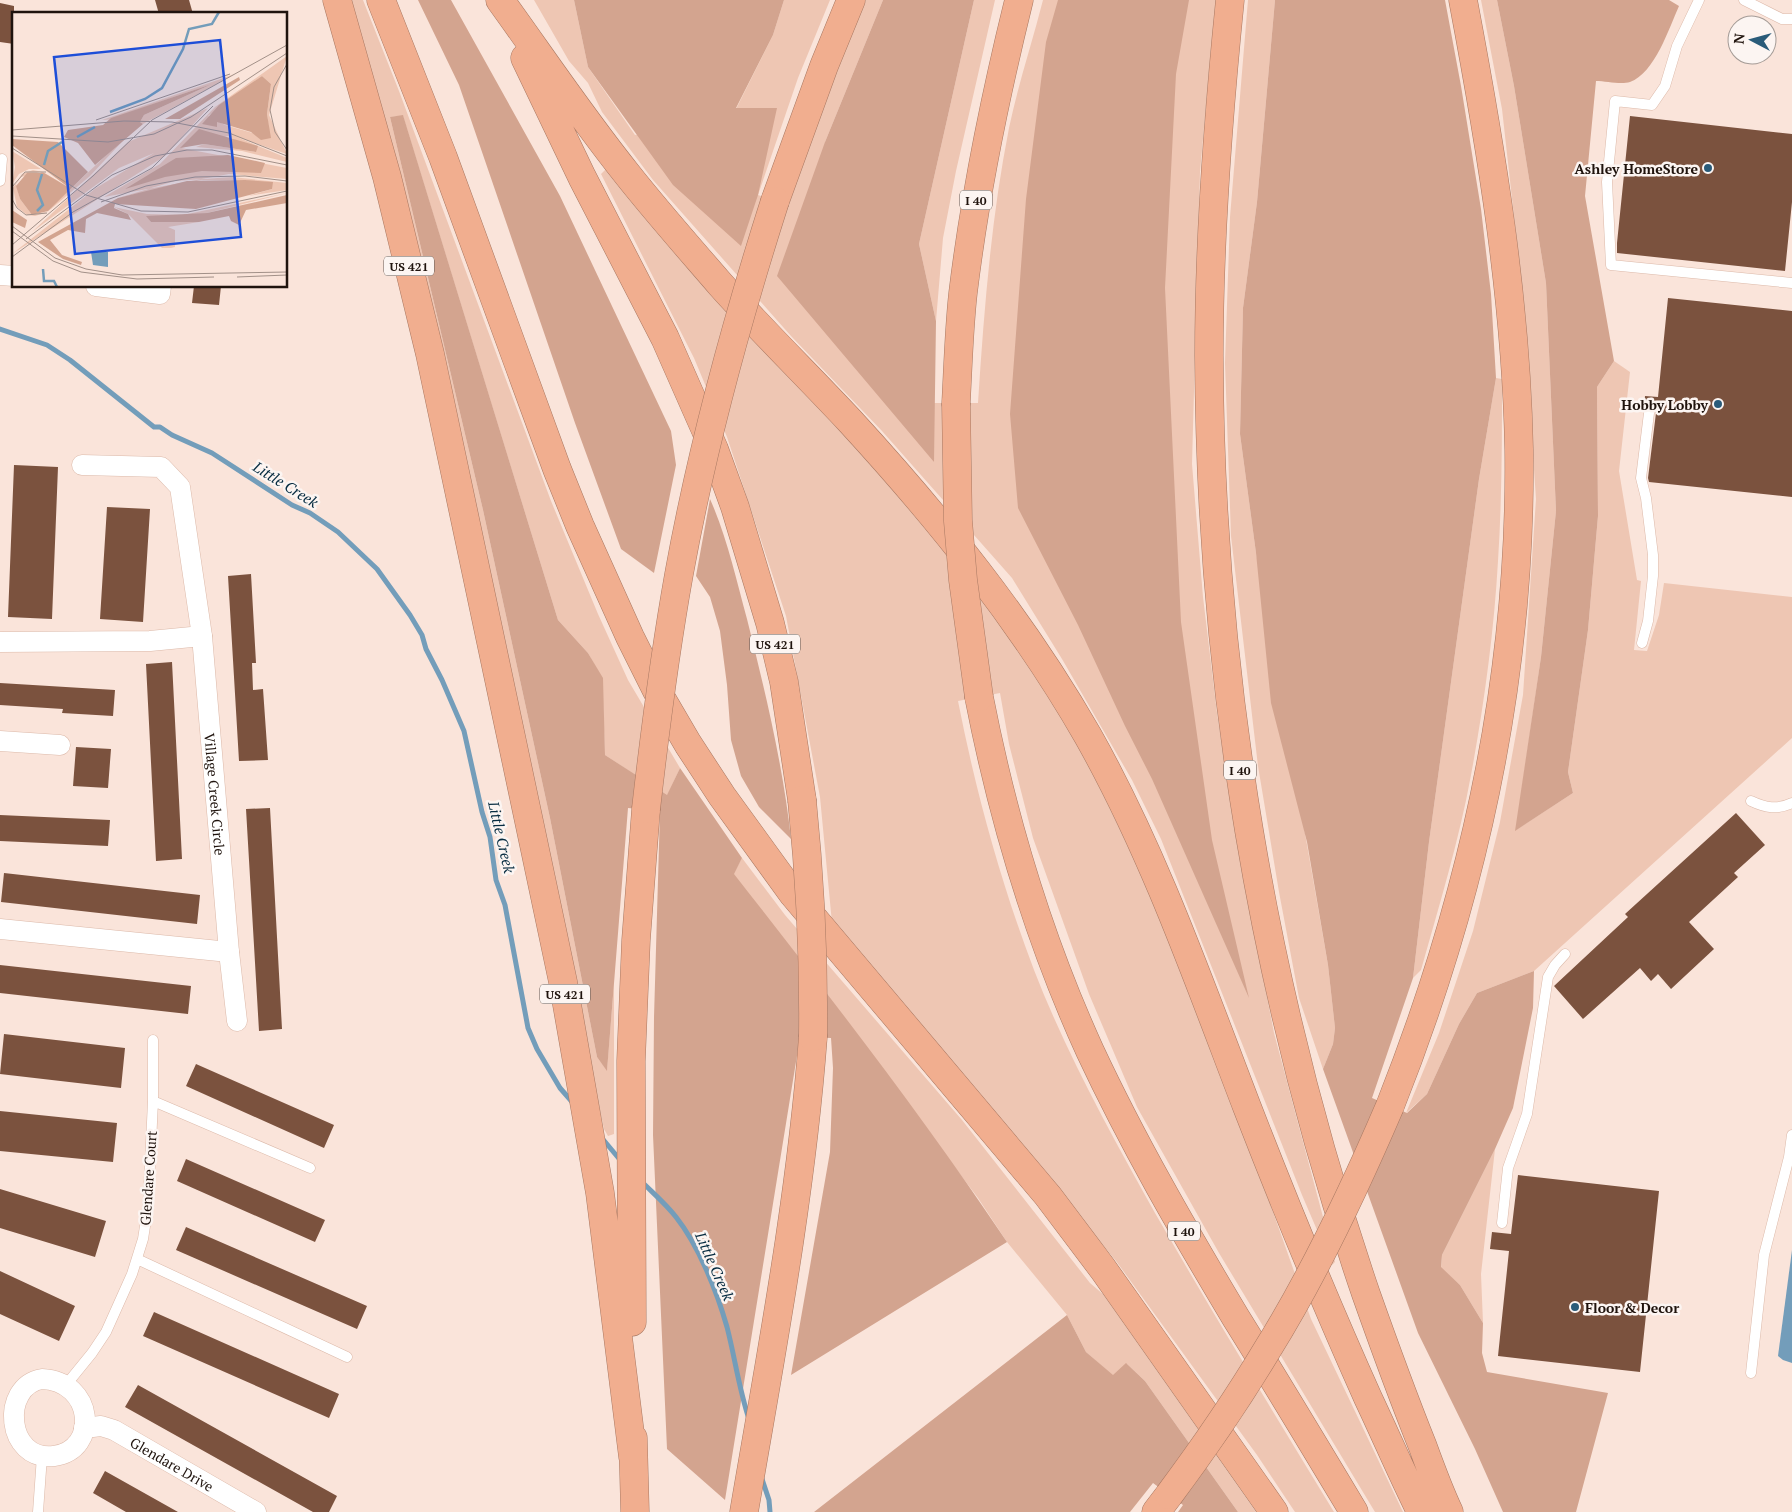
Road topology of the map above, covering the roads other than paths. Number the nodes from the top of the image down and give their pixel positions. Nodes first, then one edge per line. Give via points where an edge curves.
1 (337, 0) edge
2 (381, 0) edge
3 (499, 0) edge
4 (851, 0) edge
5 (1018, 0) edge
6 (1230, 0) edge
7 (1463, 0) edge
8 (1699, 0) edge
9 (1744, 0) edge
10 (1792, 19) edge
11 (2, 159) dead end
12 (0, 181) edge
13 (1792, 283) edge
14 (128, 288) edge
15 (161, 290) edge
16 (1649, 413) dead end
17 (82, 466) dead end
18 (202, 636) junction
19 (0, 642) edge
20 (1642, 644) dead end
21 (0, 741) edge
22 (60, 745) dead end
23 (1751, 801) dead end
24 (1792, 803) edge
25 (0, 929) edge
26 (228, 952) junction
27 (1565, 954) dead end
28 (237, 1021) dead end
29 (153, 1040) dead end
30 (153, 1101) junction
31 (1792, 1135) edge
32 (1791, 1158) edge
33 (310, 1168) dead end
34 (1502, 1223) dead end
35 (137, 1259) junction
36 (347, 1356) dead end
37 (1751, 1373) dead end
38 (66, 1385) junction
39 (5, 1393) edge
40 (84, 1428) junction
41 (42, 1456) junction
42 (633, 1457) junction
43 (1162, 1503) edge
44 (38, 1512) edge
45 (256, 1512) edge
46 (635, 1512) edge
47 (744, 1512) edge
48 (1274, 1512) edge
49 (1354, 1512) edge
50 (1421, 1512) edge
51 (1448, 1512) edge

1 - 42 highway, US 421 via 387,177 426,336 563,982 600,1193
2 - 48 highway via 580,526 630,637 688,744 793,894 1048,1196
3 - 47 highway, US 421, bridge via 582,177 665,338 714,449 770,623 784,682 802,800 812,918 813,1037 793,1221
3 - 50 highway via 592,128 675,232 850,420 953,539 1056,683 1088,737 1142,844 1190,957 1303,1248
4 - 42 highway, bridge via 775,201 735,332 691,513 669,633 646,809 631,1052
5 - 49 highway, I 40, bridge via 998,84 971,235 963,294 956,403 963,580 979,697 1004,812 1043,935 1089,1049 1143,1158
6 - 51 highway, I 40 via 1215,173 1209,356 1215,536 1222,626 1244,806 1279,984 1326,1168 1380,1332
7 - 43 highway, bridge via 1490,148 1506,267 1519,449 1516,571 1510,632 1483,804 1468,872 1414,1046 1348,1202 1268,1349
8 - 13 lane via 1677,46 1665,86 1652,105 1616,101 1607,182 1611,265
9 - 10 lane via 1782,19
11 - 12 lane
14 - 15 street
16 - 20 lane via 1641,478 1654,555 1648,621
17 - 18 street, Village Creek Circle via 161,467 180,487
18 - 19 street via 150,642
18 - 26 street, Village Creek Circle
21 - 22 street
23 - 24 lane via 1772,808
25 - 26 street
26 - 28 street, Village Creek Circle
27 - 34 lane via 1548,977 1527,1114 1508,1168
29 - 30 lane, Glendare Court
30 - 33 lane
30 - 35 lane, Glendare Court via 148,1208
31 - 32 lane
32 - 37 lane via 1764,1255
35 - 36 lane
35 - 38 lane, Glendare Court via 106,1332
38 - 39 street via 49,1379 34,1380
38 - 40 street via 76,1393 83,1406
39 - 41 street via 10,1430 18,1443
40 - 41 street via 78,1442 66,1452
40 - 45 street, Glendare Drive via 101,1426 114,1430
41 - 44 lane
42 - 46 highway, US 421

